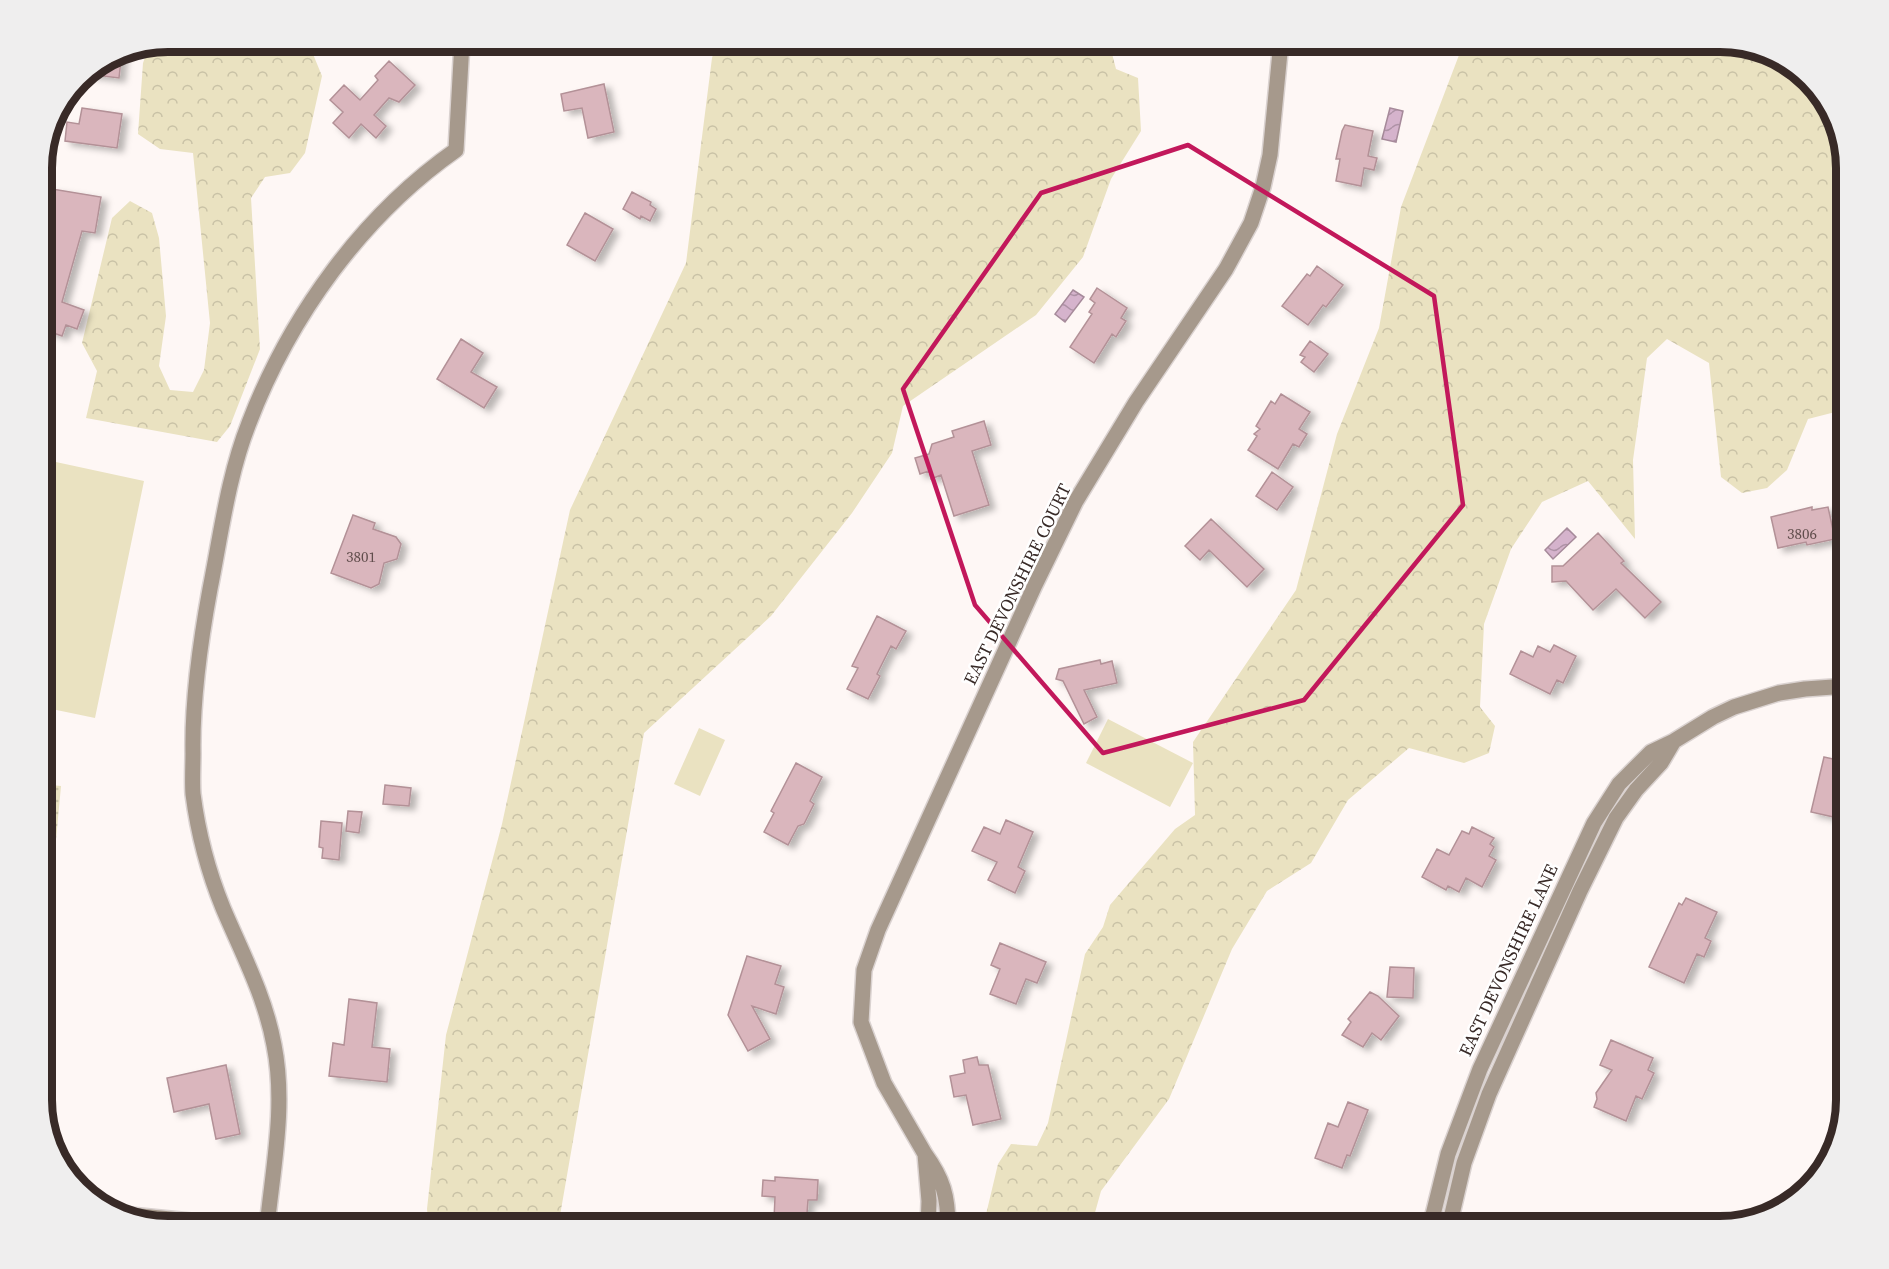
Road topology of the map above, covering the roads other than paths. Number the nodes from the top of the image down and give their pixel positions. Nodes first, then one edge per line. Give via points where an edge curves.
1 (461, 52) edge
2 (1280, 52) edge
3 (1836, 687) edge
4 (1674, 741) junction
5 (925, 1154) junction
6 (268, 1216) edge
7 (928, 1216) edge
8 (947, 1216) edge
9 (1433, 1216) edge
10 (1452, 1216) edge

1 - 6 street via 456,150 435,164 361,235 298,322 270,375 248,424 233,472 205,616 193,709 193,791 203,851 260,994 275,1046 278,1134
2 - 5 street, EAST DEVONSHIRE COURT via 1270,155 1251,223 1226,269 1136,402 1076,501 867,958 861,1022 884,1083
3 - 4 street, EAST DEVONSHIRE LANE via 1753,700 1713,717
4 - 9 street, EAST DEVONSHIRE LANE via 1637,764 1594,823 1469,1094 1448,1154
4 - 10 street, EAST DEVONSHIRE LANE via 1617,818 1585,882 1489,1094 1464,1163
5 - 7 street, EAST DEVONSHIRE COURT
5 - 8 street, EAST DEVONSHIRE COURT via 941,1179

